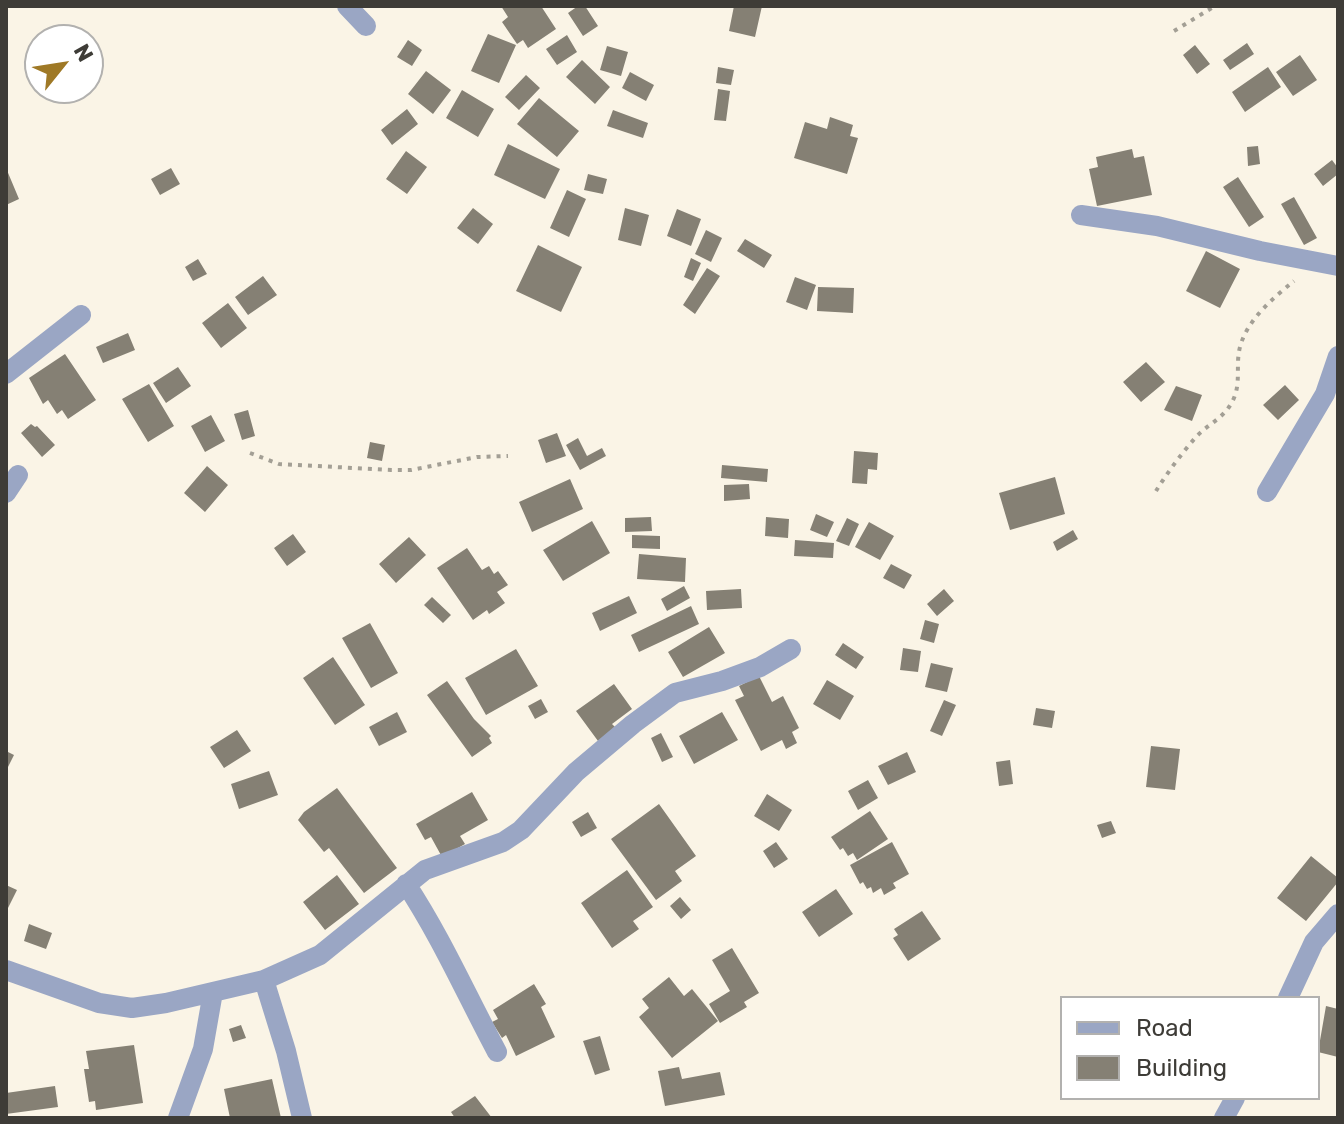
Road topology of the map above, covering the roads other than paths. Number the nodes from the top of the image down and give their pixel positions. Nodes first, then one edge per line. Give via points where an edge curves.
1 (347, 6) edge
2 (366, 26) dead end
3 (1081, 215) dead end
4 (1328, 264) edge
5 (81, 315) dead end
6 (1338, 356) edge
7 (6, 374) edge
8 (18, 475) dead end
9 (1267, 492) dead end
10 (6, 493) edge
11 (791, 649) dead end
12 (406, 884) junction
13 (1338, 914) edge
14 (6, 970) edge
15 (264, 980) junction
16 (213, 992) junction
17 (1289, 996) edge
18 (497, 1052) dead end
19 (1234, 1100) edge
20 (178, 1118) edge
21 (302, 1118) edge
22 (1224, 1118) edge

1 - 2 street
3 - 4 street
5 - 7 street
6 - 9 street via 1325,394
8 - 10 street
11 - 12 street via 760,667 675,693 576,772 521,830 503,842 425,870
12 - 15 street via 320,955
12 - 18 street
13 - 17 street via 1314,942
14 - 16 street via 99,1003 132,1008
15 - 16 street
15 - 21 street
16 - 20 street via 203,1049
19 - 22 street

